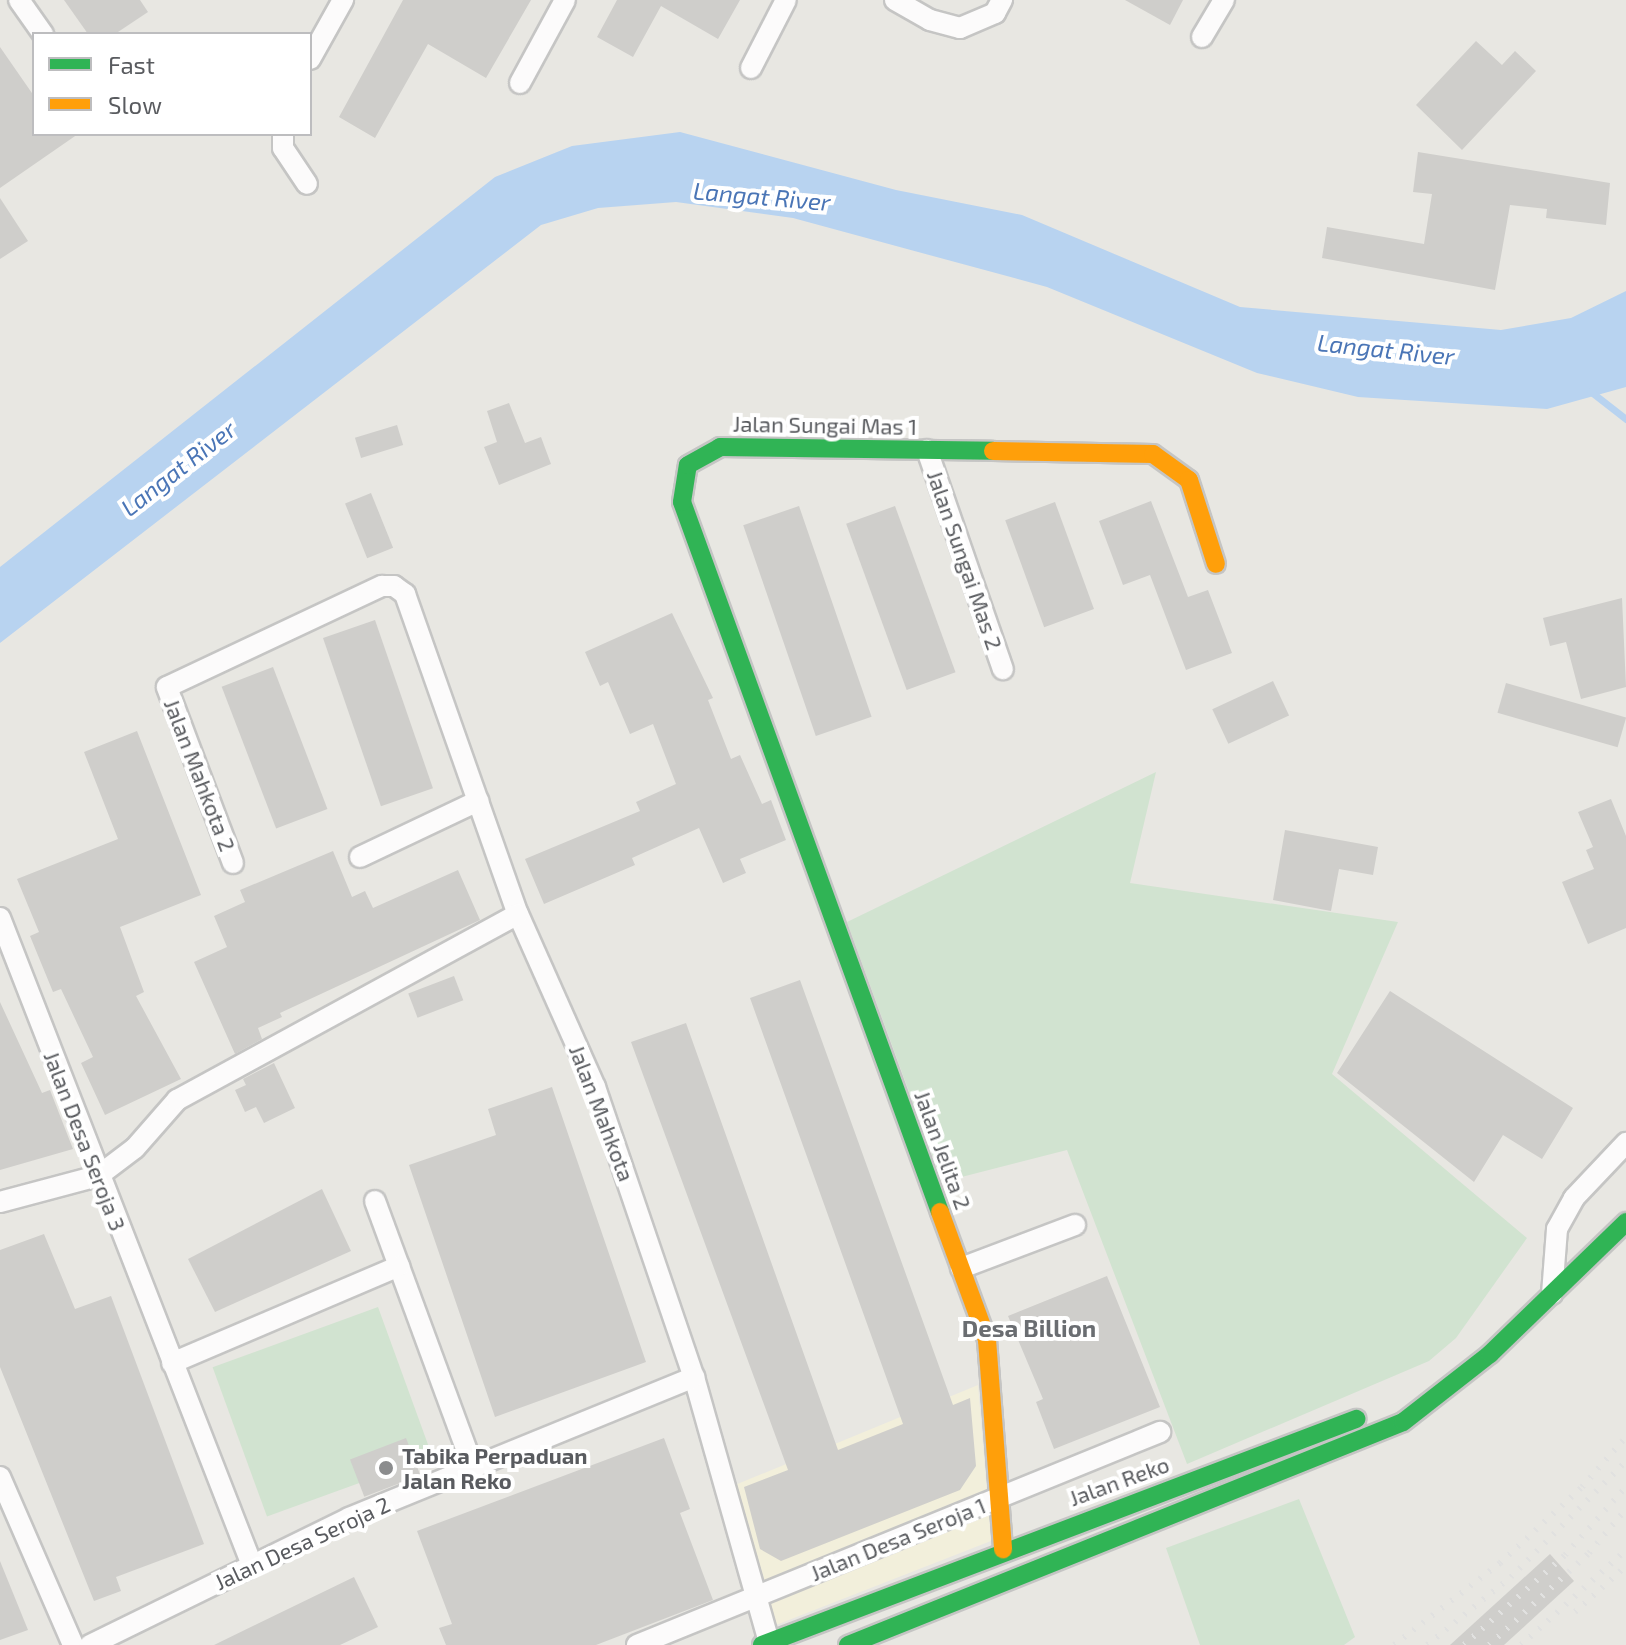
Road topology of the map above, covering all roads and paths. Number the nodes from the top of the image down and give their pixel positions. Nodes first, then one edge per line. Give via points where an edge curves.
1 (19, 0) edge
2 (343, 0) edge
3 (565, 0) edge
4 (786, 0) edge
5 (895, 0) edge
6 (1002, 0) edge
7 (1224, 0) edge
8 (42, 32) edge
9 (1202, 37) dead end
10 (312, 55) edge
11 (751, 68) dead end
12 (520, 83) dead end
13 (283, 136) edge
14 (307, 184) dead end
15 (927, 450) junction
16 (1216, 564) dead end
17 (405, 594) joint
18 (1003, 669) dead end
19 (782, 779) joint
20 (478, 801) junction
21 (360, 857) dead end
22 (233, 863) dead end
23 (518, 914) junction
24 (0, 918) edge
25 (1626, 1143) edge
26 (98, 1176) junction
27 (375, 1201) dead end
28 (0, 1202) edge
29 (1626, 1222) edge
30 (1075, 1225) dead end
31 (399, 1266) junction
32 (961, 1268) junction
33 (1552, 1294) junction
34 (1490, 1354) junction
35 (172, 1363) junction
36 (694, 1377) junction
37 (1405, 1395) dead end
38 (1380, 1407) dead end
39 (1160, 1432) dead end
40 (473, 1467) junction
41 (0, 1477) edge
42 (996, 1499) junction
43 (1003, 1549) junction
44 (252, 1565) junction
45 (756, 1597) junction
46 (766, 1644) edge
47 (73, 1645) edge
48 (90, 1645) edge
49 (637, 1645) edge
50 (848, 1645) edge

1 - 8 street
2 - 10 street
3 - 12 street
4 - 11 street
5 - 6 street via 930,20 960,28 995,13
7 - 9 street
13 - 14 street via 283,148
15 - 16 street, Jalan Sungai Mas 1 via 1153,454 1189,480
15 - 18 street, Jalan Sungai Mas 2
15 - 19 street, Jalan Sungai Mas 1 via 720,447 688,465 682,502
17 - 20 street, Jalan Mahkota
17 - 22 street, Jalan Mahkota 2 via 382,586 167,687
19 - 32 street, Jalan Jelita 2
20 - 21 street
20 - 23 street, Jalan Mahkota
23 - 26 street via 177,1100 135,1148
23 - 36 street, Jalan Mahkota via 595,1087
24 - 26 street, Jalan Desa Seroja 3
25 - 33 street via 1574,1198 1557,1229
26 - 28 street
26 - 35 street, Jalan Desa Seroja 3
27 - 31 street
29 - 33 street
30 - 32 street
31 - 35 street
31 - 40 street
32 - 42 street, Jalan Jelita 2 via 987,1340
33 - 34 street
34 - 37 street
34 - 50 street via 1429,1406 1393,1427
35 - 44 street, Jalan Desa Seroja 3
36 - 40 street, Jalan Desa Seroja 2
36 - 45 street, Jalan Mahkota
38 - 43 street, Jalan Reko
39 - 42 street, Jalan Desa Seroja 1
40 - 44 street, Jalan Desa Seroja 2
41 - 47 street
42 - 43 street, Jalan Jelita 2
42 - 45 street, Jalan Desa Seroja 1
43 - 46 street, Jalan Reko
44 - 48 street, Jalan Desa Seroja 2
45 - 46 street, Jalan Mahkota
45 - 49 street, Jalan Desa Seroja 1

